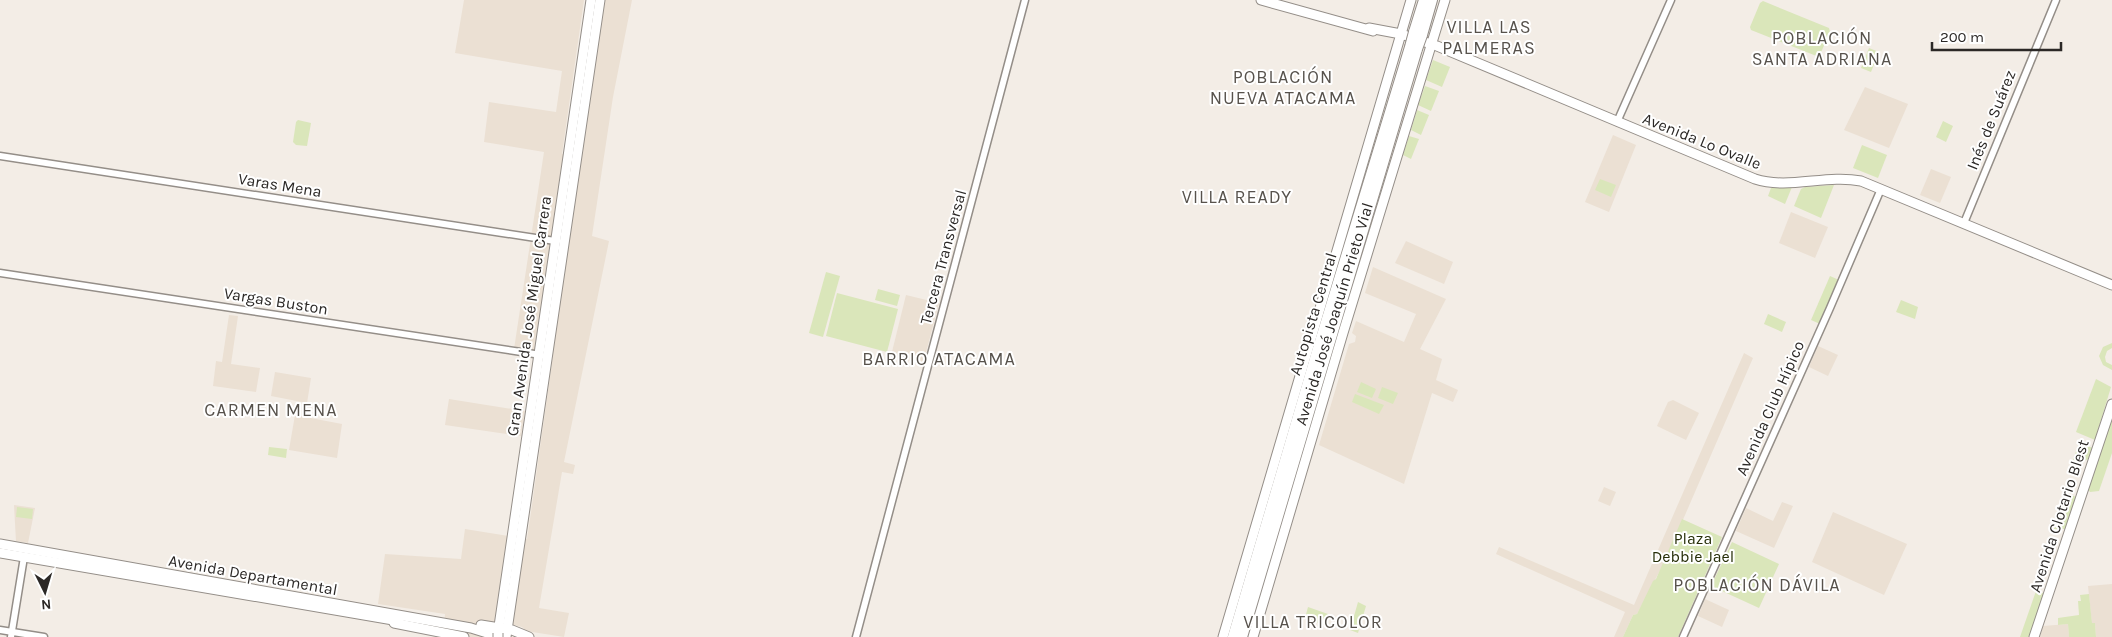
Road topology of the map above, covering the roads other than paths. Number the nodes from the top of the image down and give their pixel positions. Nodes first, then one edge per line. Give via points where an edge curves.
1 (591, 0) edge
2 (600, 0) edge
3 (1025, 0) edge
4 (1261, 0) edge
5 (1411, 0) edge
6 (1424, 0) edge
7 (1432, 0) edge
8 (1445, 0) edge
9 (1671, 0) edge
10 (2056, 0) edge
11 (1418, 34) junction
12 (1400, 37) junction
13 (1431, 47) junction
14 (1414, 48) junction
15 (574, 118) junction
16 (1617, 122) junction
17 (581, 127) junction
18 (0, 156) edge
19 (1881, 189) junction
20 (1964, 223) junction
21 (555, 241) junction
22 (563, 251) junction
23 (0, 273) edge
24 (2112, 285) edge
25 (543, 356) junction
26 (2112, 404) edge
27 (0, 544) edge
28 (32, 550) junction
29 (0, 553) edge
30 (24, 558) junction
31 (1240, 613) junction
32 (377, 615) junction
33 (0, 630) edge
34 (11, 634) edge
35 (502, 634) edge
36 (1244, 634) edge
37 (44, 637) edge
38 (464, 637) edge
39 (486, 637) edge
40 (529, 637) edge
41 (856, 637) edge
42 (1222, 637) edge
43 (1228, 637) edge
44 (1233, 637) edge
45 (1253, 637) edge
46 (1683, 637) edge
47 (2034, 637) edge

1 - 15 main road, Gran Avenida José Miguel Carrera
2 - 17 main road, Gran Avenida José Miguel Carrera
3 - 41 street, Tercera Transversal
4 - 12 main road, Avenida Lo Ovalle
5 - 12 main road, Avenida José Joaquín Prieto Vial
6 - 11 highway, Autopista Central
7 - 11 highway, Autopista Central
8 - 13 main road, Avenida José Joaquín Prieto Vial
9 - 16 street
10 - 20 street, Inés de Suárez
11 - 14 highway, Autopista Central, bridge
12 - 13 main road, Avenida Lo Ovalle
12 - 42 main road, Avenida José Joaquín Prieto Vial
13 - 16 main road, Avenida Lo Ovalle
13 - 45 main road, Avenida José Joaquín Prieto Vial
14 - 31 highway, Autopista Central via 1317,351
14 - 36 highway, Autopista Central
15 - 17 main road
15 - 21 main road, Gran Avenida José Miguel Carrera
16 - 19 main road, Avenida Lo Ovalle via 1764,182 1850,180
17 - 22 main road, Gran Avenida José Miguel Carrera
18 - 21 street, Varas Mena
19 - 20 main road, Avenida Lo Ovalle
19 - 46 street, Avenida Club Hípico
20 - 24 main road, Avenida Lo Ovalle
21 - 22 main road
21 - 25 main road, Gran Avenida José Miguel Carrera
22 - 25 main road, Gran Avenida José Miguel Carrera
23 - 25 street, Vargas Buston
25 - 35 main road, Gran Avenida José Miguel Carrera
26 - 47 main road, Avenida Clotario Blest
27 - 28 main road, Avenida Departamental
28 - 30 main road
28 - 32 main road, Avenida Departamental
29 - 30 main road, Avenida Departamental
30 - 32 main road, Avenida Departamental
30 - 34 street
31 - 43 highway
31 - 44 highway, Autopista Central
32 - 35 main road via 400,612
32 - 38 main road
32 - 39 main road, Avenida Departamental
33 - 34 street
34 - 37 street
35 - 40 main road

